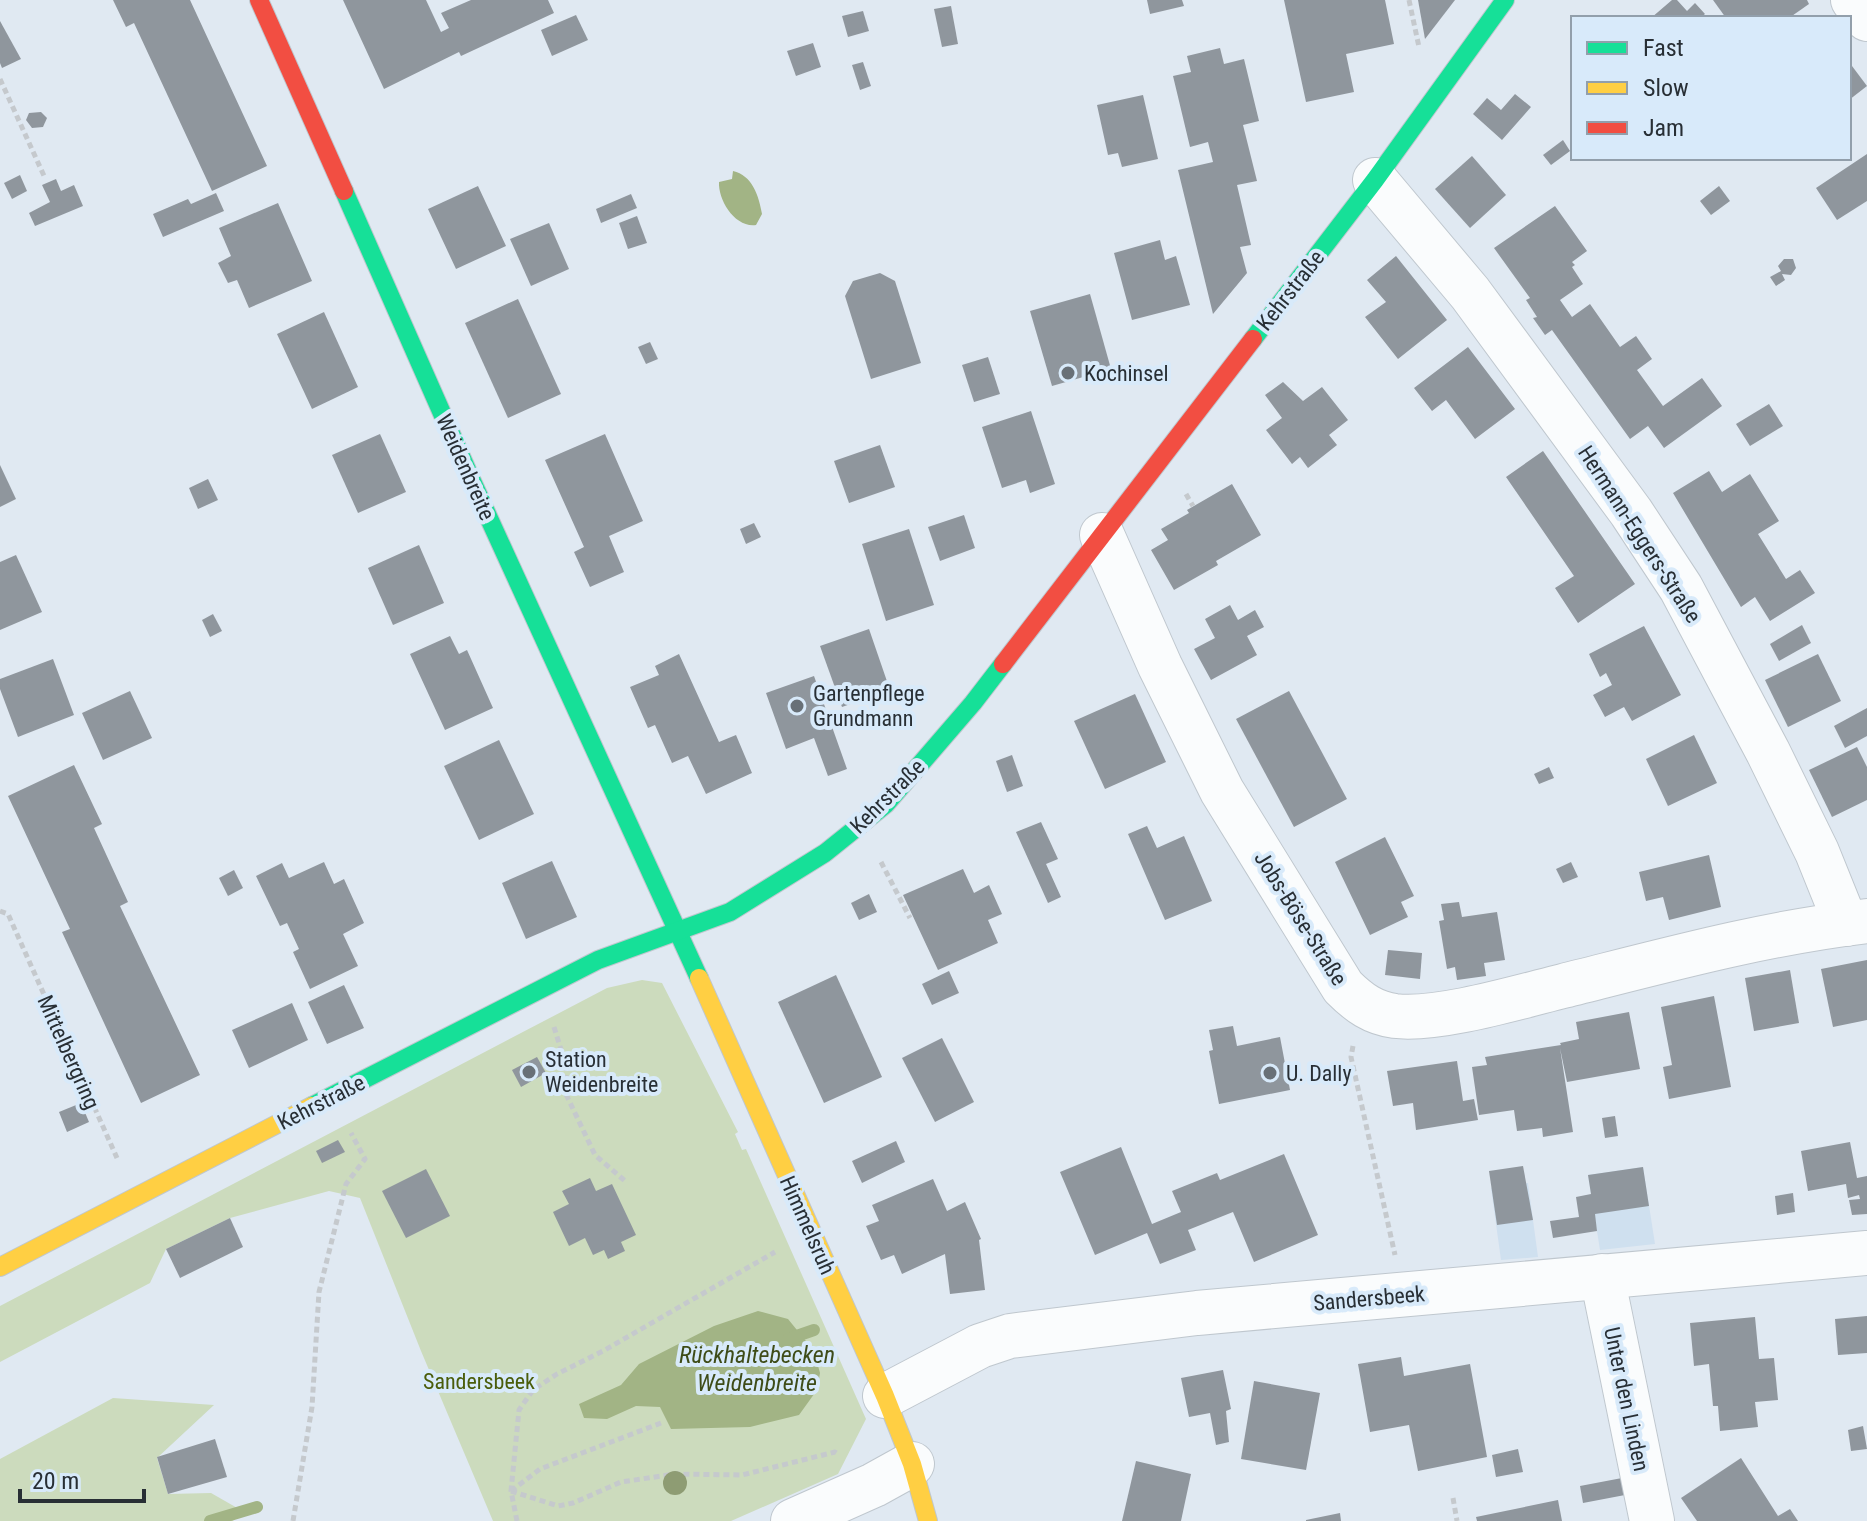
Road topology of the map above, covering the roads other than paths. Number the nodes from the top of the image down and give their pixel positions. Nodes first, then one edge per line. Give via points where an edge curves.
1 (259, 0) edge
2 (1505, 0) edge
3 (1853, 0) edge
4 (1867, 19) edge
5 (1375, 180) junction
6 (1102, 535) junction
7 (1857, 922) edge
8 (679, 932) junction
9 (1867, 1253) edge
10 (0, 1267) edge
11 (1602, 1276) junction
12 (885, 1396) junction
13 (912, 1464) junction
14 (793, 1521) edge
15 (928, 1521) edge
16 (1652, 1521) edge

1 - 8 street, Weidenbreite
2 - 5 street, Kehrstraße
3 - 4 street
5 - 6 street, Kehrstraße
5 - 7 street, Hermann-Eggers-Straße via 1470,293 1681,588
6 - 7 street, Jobs-Böse-Straße via 1222,791 1343,987 1377,1012 1433,1015 1732,944
6 - 8 street, Kehrstraße via 973,703 886,804 825,853 730,912
8 - 10 street, Kehrstraße via 598,960 538,989
8 - 12 street, Himmelsruh
9 - 11 street, Sandersbeek
11 - 12 street, Sandersbeek via 1197,1313 1010,1336
11 - 16 street, Unter den Linden
12 - 13 street, Himmelsruh
13 - 14 street
13 - 15 street, Himmelsruh

